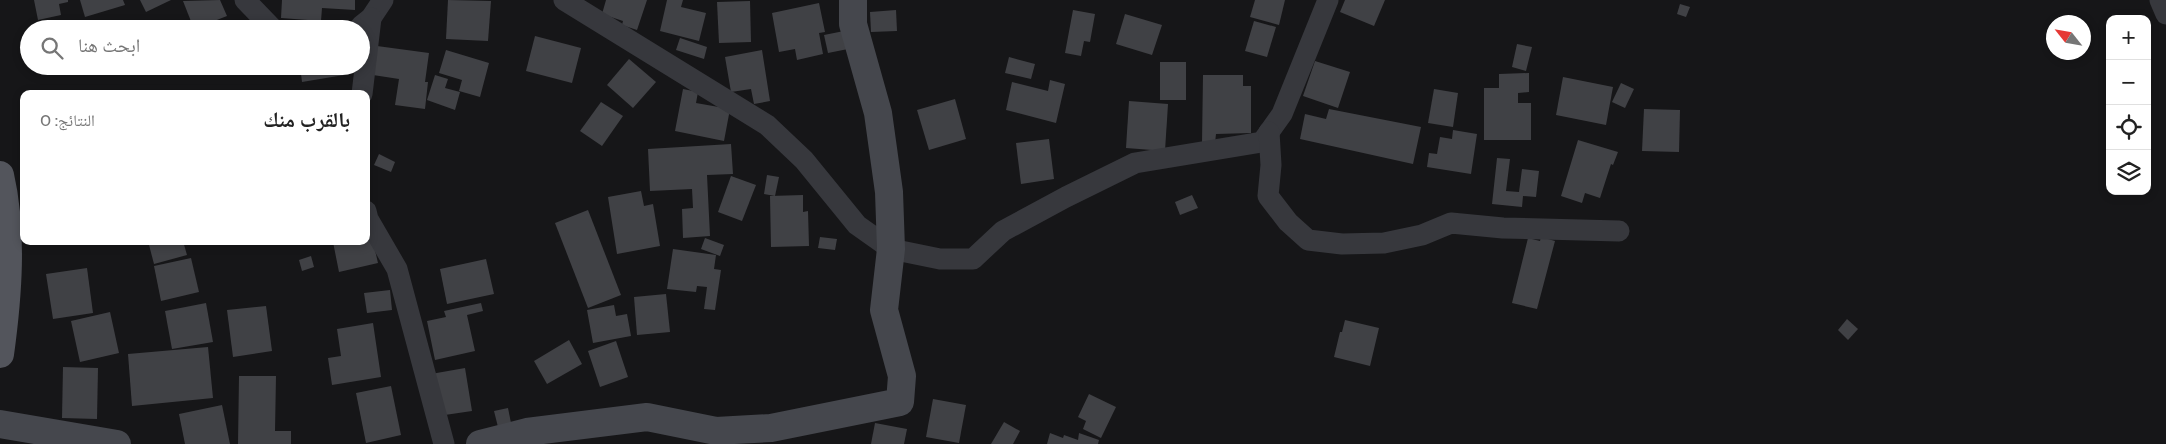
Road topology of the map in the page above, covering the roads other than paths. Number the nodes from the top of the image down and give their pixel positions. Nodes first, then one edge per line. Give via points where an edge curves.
1 (245, 0) edge
2 (383, 0) edge
3 (564, 0) edge
4 (853, 0) edge
5 (1328, 0) edge
6 (2160, 0) edge
7 (2166, 14) edge
8 (264, 20) edge
9 (367, 20) edge
10 (363, 75) edge
11 (362, 90) edge
12 (1269, 132) junction
13 (0, 175) edge
14 (370, 222) edge
15 (1619, 231) dead end
16 (891, 249) junction
17 (0, 354) edge
18 (0, 424) edge
19 (117, 444) edge
20 (444, 444) edge
21 (480, 444) edge

1 - 8 street
2 - 9 street
3 - 16 street via 767,125 804,160 857,225
4 - 16 street via 854,24 879,123 889,192
5 - 12 street via 1282,114
6 - 7 street
10 - 11 street
12 - 15 street via 1268,196 1288,222 1308,240 1342,244 1384,243 1422,235 1451,223 1503,228
12 - 16 street via 1262,142 1135,163 1003,231 973,259 940,259
13 - 17 main road via 8,263
14 - 20 street via 397,269
16 - 21 street via 884,310 902,376 900,402 770,428 716,432 647,417 527,432
18 - 19 street

